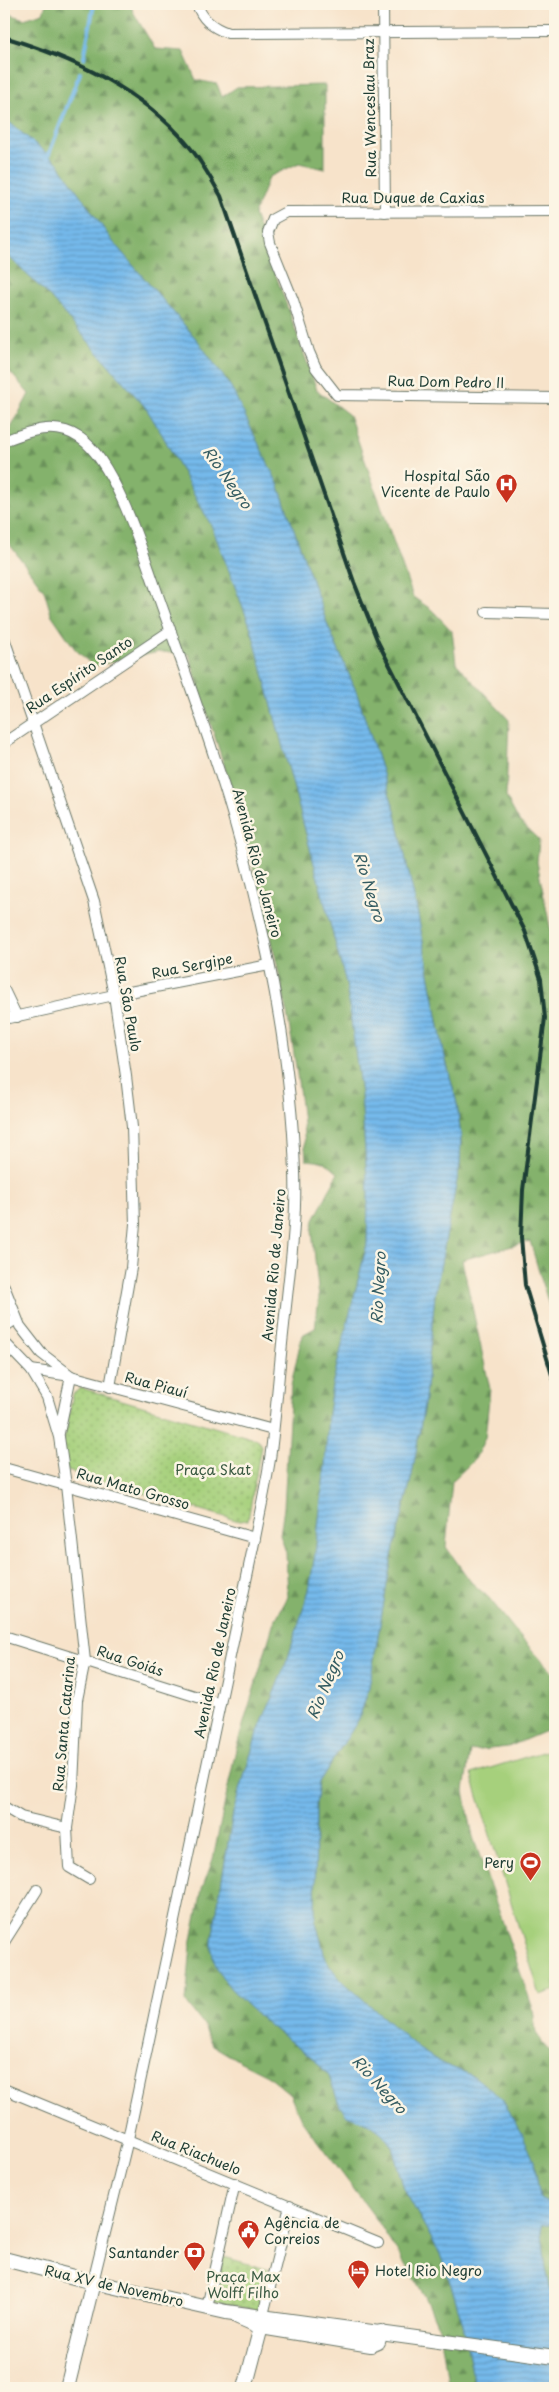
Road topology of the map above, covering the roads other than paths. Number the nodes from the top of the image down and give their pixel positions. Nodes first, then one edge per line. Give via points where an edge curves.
1 (197, 4) edge
2 (383, 4) edge
3 (555, 31) edge
4 (383, 32) junction
5 (385, 212) junction
6 (555, 212) edge
7 (337, 395) joint
8 (555, 398) edge
9 (4, 441) edge
10 (486, 612) dead end
11 (555, 614) edge
12 (170, 631) junction
13 (4, 638) edge
14 (33, 722) junction
15 (4, 743) edge
16 (269, 965) junction
17 (4, 990) edge
18 (114, 994) junction
19 (16, 1017) junction
20 (4, 1019) edge
21 (4, 1290) edge
22 (16, 1318) junction
23 (4, 1327) edge
24 (4, 1342) edge
25 (31, 1370) junction
26 (71, 1376) junction
27 (110, 1387) junction
28 (273, 1430) junction
29 (58, 1437) junction
30 (4, 1468) edge
31 (66, 1485) junction
32 (255, 1538) junction
33 (4, 1636) edge
34 (85, 1661) junction
35 (220, 1704) junction
36 (4, 1807) edge
37 (67, 1828) junction
38 (89, 1879) dead end
39 (37, 1890) dead end
40 (4, 1942) edge
41 (4, 2089) edge
42 (128, 2140) junction
43 (234, 2183) junction
44 (290, 2206) junction
45 (378, 2243) dead end
46 (4, 2259) edge
47 (93, 2282) junction
48 (207, 2308) junction
49 (262, 2321) junction
50 (555, 2357) edge
51 (67, 2388) edge
52 (245, 2388) edge

1 - 4 street via 206,21 228,33
2 - 4 street, Rua Wenceslau Braz
3 - 4 street
4 - 5 street, Rua Wenceslau Braz
5 - 6 street, Rua Duque de Caxias
5 - 7 street, Rua Duque de Caxias via 286,212 274,219 268,232 309,352 316,368
7 - 8 street, Rua Dom Pedro II
9 - 12 street, Avenida Rio de Janeiro via 48,428 81,438 98,458 128,513
10 - 11 street
12 - 14 street, Rua Espírito Santo
12 - 16 street, Avenida Rio de Janeiro via 233,818
13 - 14 street, Rua São Paulo
14 - 15 street, Rua Espírito Santo
14 - 18 street, Rua São Paulo via 94,901
16 - 18 street, Rua Sergipe
16 - 28 street, Avenida Rio de Janeiro via 288,1080 295,1173 293,1237
17 - 19 street
18 - 19 street, Rua Sergipe
18 - 27 street, Rua São Paulo via 132,1127 135,1224 131,1268
19 - 20 street, Rua Sergipe
21 - 22 street
22 - 23 street
22 - 26 street via 41,1353
24 - 25 street, Rua Santa Catarina
25 - 26 street, Rua Piauí
25 - 29 street, Rua Santa Catarina via 47,1397
26 - 27 street, Rua Piauí
26 - 29 street, Rua Santa Catarina
27 - 28 street, Rua Piauí
28 - 32 street, Avenida Rio de Janeiro
29 - 31 street, Rua Santa Catarina
30 - 31 street, Rua Mato Grosso
31 - 32 street, Rua Mato Grosso
31 - 34 street, Rua Santa Catarina
32 - 35 street, Avenida Rio de Janeiro
33 - 34 street, Rua Goiás
34 - 35 street, Rua Goiás
34 - 37 street, Rua Santa Catarina via 77,1700 73,1786
35 - 42 street, Avenida Rio de Janeiro
36 - 37 street via 21,1817
37 - 38 street, Rua Santa Catarina via 69,1867
39 - 40 street
41 - 42 street, Rua Riachuelo
42 - 43 street, Rua Riachuelo
42 - 47 street, Avenida Rio de Janeiro
43 - 44 street, Rua Riachuelo
43 - 48 street
44 - 45 street, Rua Riachuelo
44 - 49 street
46 - 47 main road, Rua XV de Novembro
47 - 48 main road, Rua XV de Novembro
47 - 51 main road
48 - 49 main road, Rua XV de Novembro
49 - 50 main road, Rua XV de Novembro via 371,2345 378,2342 381,2332
49 - 52 main road

